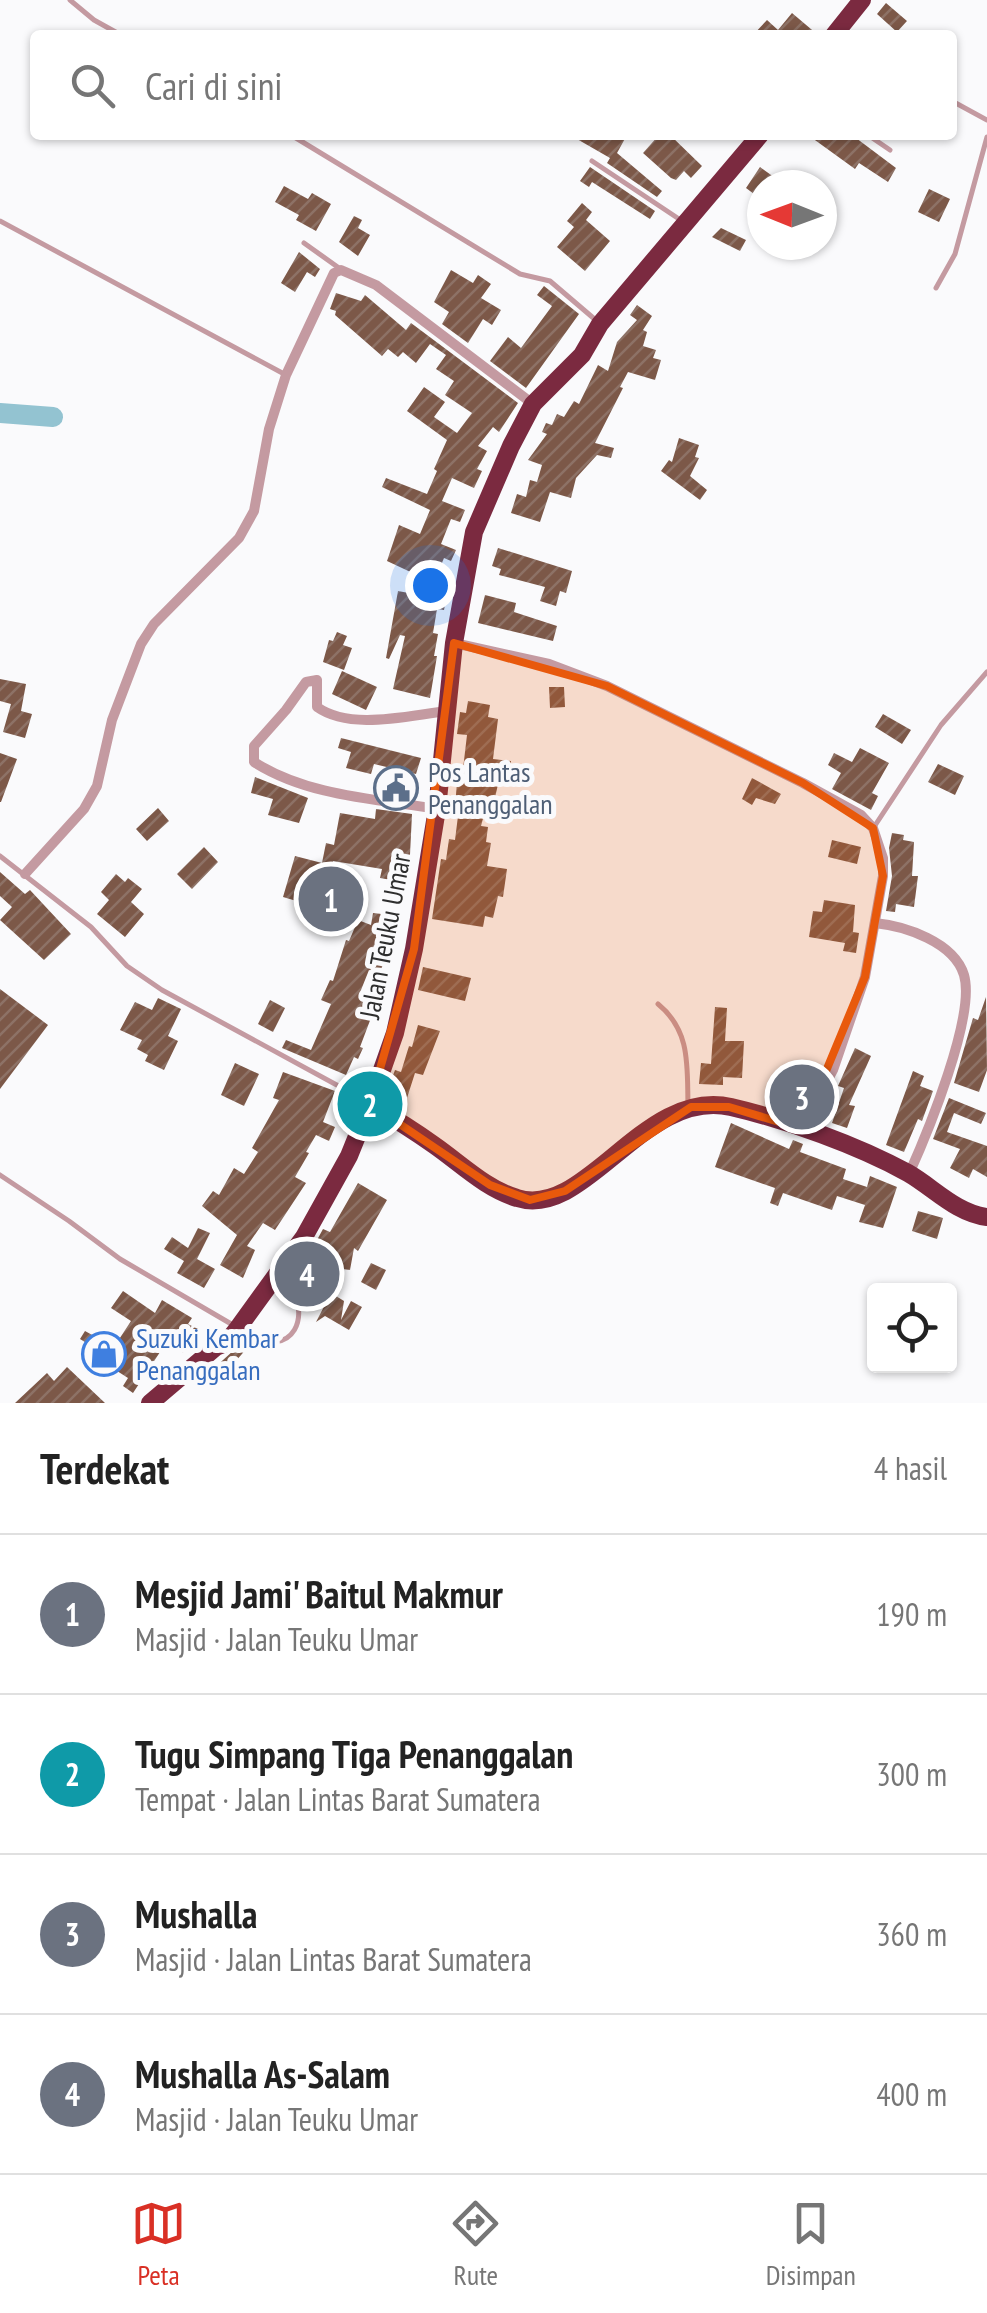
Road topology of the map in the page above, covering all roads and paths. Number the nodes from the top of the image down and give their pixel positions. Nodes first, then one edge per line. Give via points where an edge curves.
1 (70, 0) edge
2 (862, 0) edge
3 (112, 30) edge
4 (844, 30) edge
5 (957, 105) edge
6 (987, 120) edge
7 (987, 137) edge
8 (299, 140) edge
9 (756, 140) edge
10 (875, 140) edge
11 (890, 150) dead end
12 (592, 160) dead end
13 (0, 221) edge
14 (684, 223) junction
15 (304, 243) dead end
16 (341, 270) junction
17 (936, 288) dead end
18 (600, 324) junction
19 (286, 375) junction
20 (534, 404) junction
21 (454, 643) junction
22 (987, 672) edge
23 (448, 711) junction
24 (437, 808) junction
25 (874, 828) junction
26 (0, 856) edge
27 (25, 874) junction
28 (875, 924) junction
29 (658, 1004) dead end
30 (370, 1104) junction
31 (688, 1108) junction
32 (802, 1129) junction
33 (909, 1174) junction
34 (0, 1176) edge
35 (987, 1217) edge
36 (279, 1271) junction
37 (232, 1336) junction
38 (150, 1403) edge
39 (168, 1403) edge

1 - 3 lane
2 - 4 highway
5 - 6 lane
7 - 17 lane via 955,254
8 - 18 lane via 520,274 550,280
9 - 14 highway, Jalan Teuku Umar
10 - 11 lane
12 - 14 lane
13 - 19 lane
14 - 18 highway, Jalan Teuku Umar
15 - 16 lane
16 - 19 street via 334,272
16 - 20 street via 376,285
18 - 20 highway, Jalan Teuku Umar via 582,355
19 - 27 street via 254,511 239,538 141,644 112,720 97,786
20 - 21 highway, Jalan Teuku Umar via 474,532
21 - 23 highway, Jalan Teuku Umar
21 - 25 street via 549,664 607,686 803,783
22 - 25 lane via 941,725
23 - 24 highway, Jalan Teuku Umar
23 - 24 street via 334,716 317,707 312,679 252,752 266,769 348,796
24 - 30 highway, Jalan Teuku Umar via 395,1033
25 - 28 street via 883,858
26 - 27 lane
27 - 30 lane via 162,990
28 - 32 street via 849,1031
28 - 33 street via 911,931 950,954 966,986 940,1096
29 - 31 lane via 685,1042
30 - 31 highway via 490,1185 530,1200 564,1191
30 - 36 highway, Jalan Teuku Umar via 349,1156
31 - 32 highway via 730,1107
32 - 33 highway
33 - 35 highway via 947,1201
34 - 37 lane
36 - 37 highway, Jalan Teuku Umar
36 - 37 lane via 297,1294 300,1322 294,1332 275,1342
37 - 38 highway, Jalan Teuku Umar
37 - 39 highway via 221,1356

